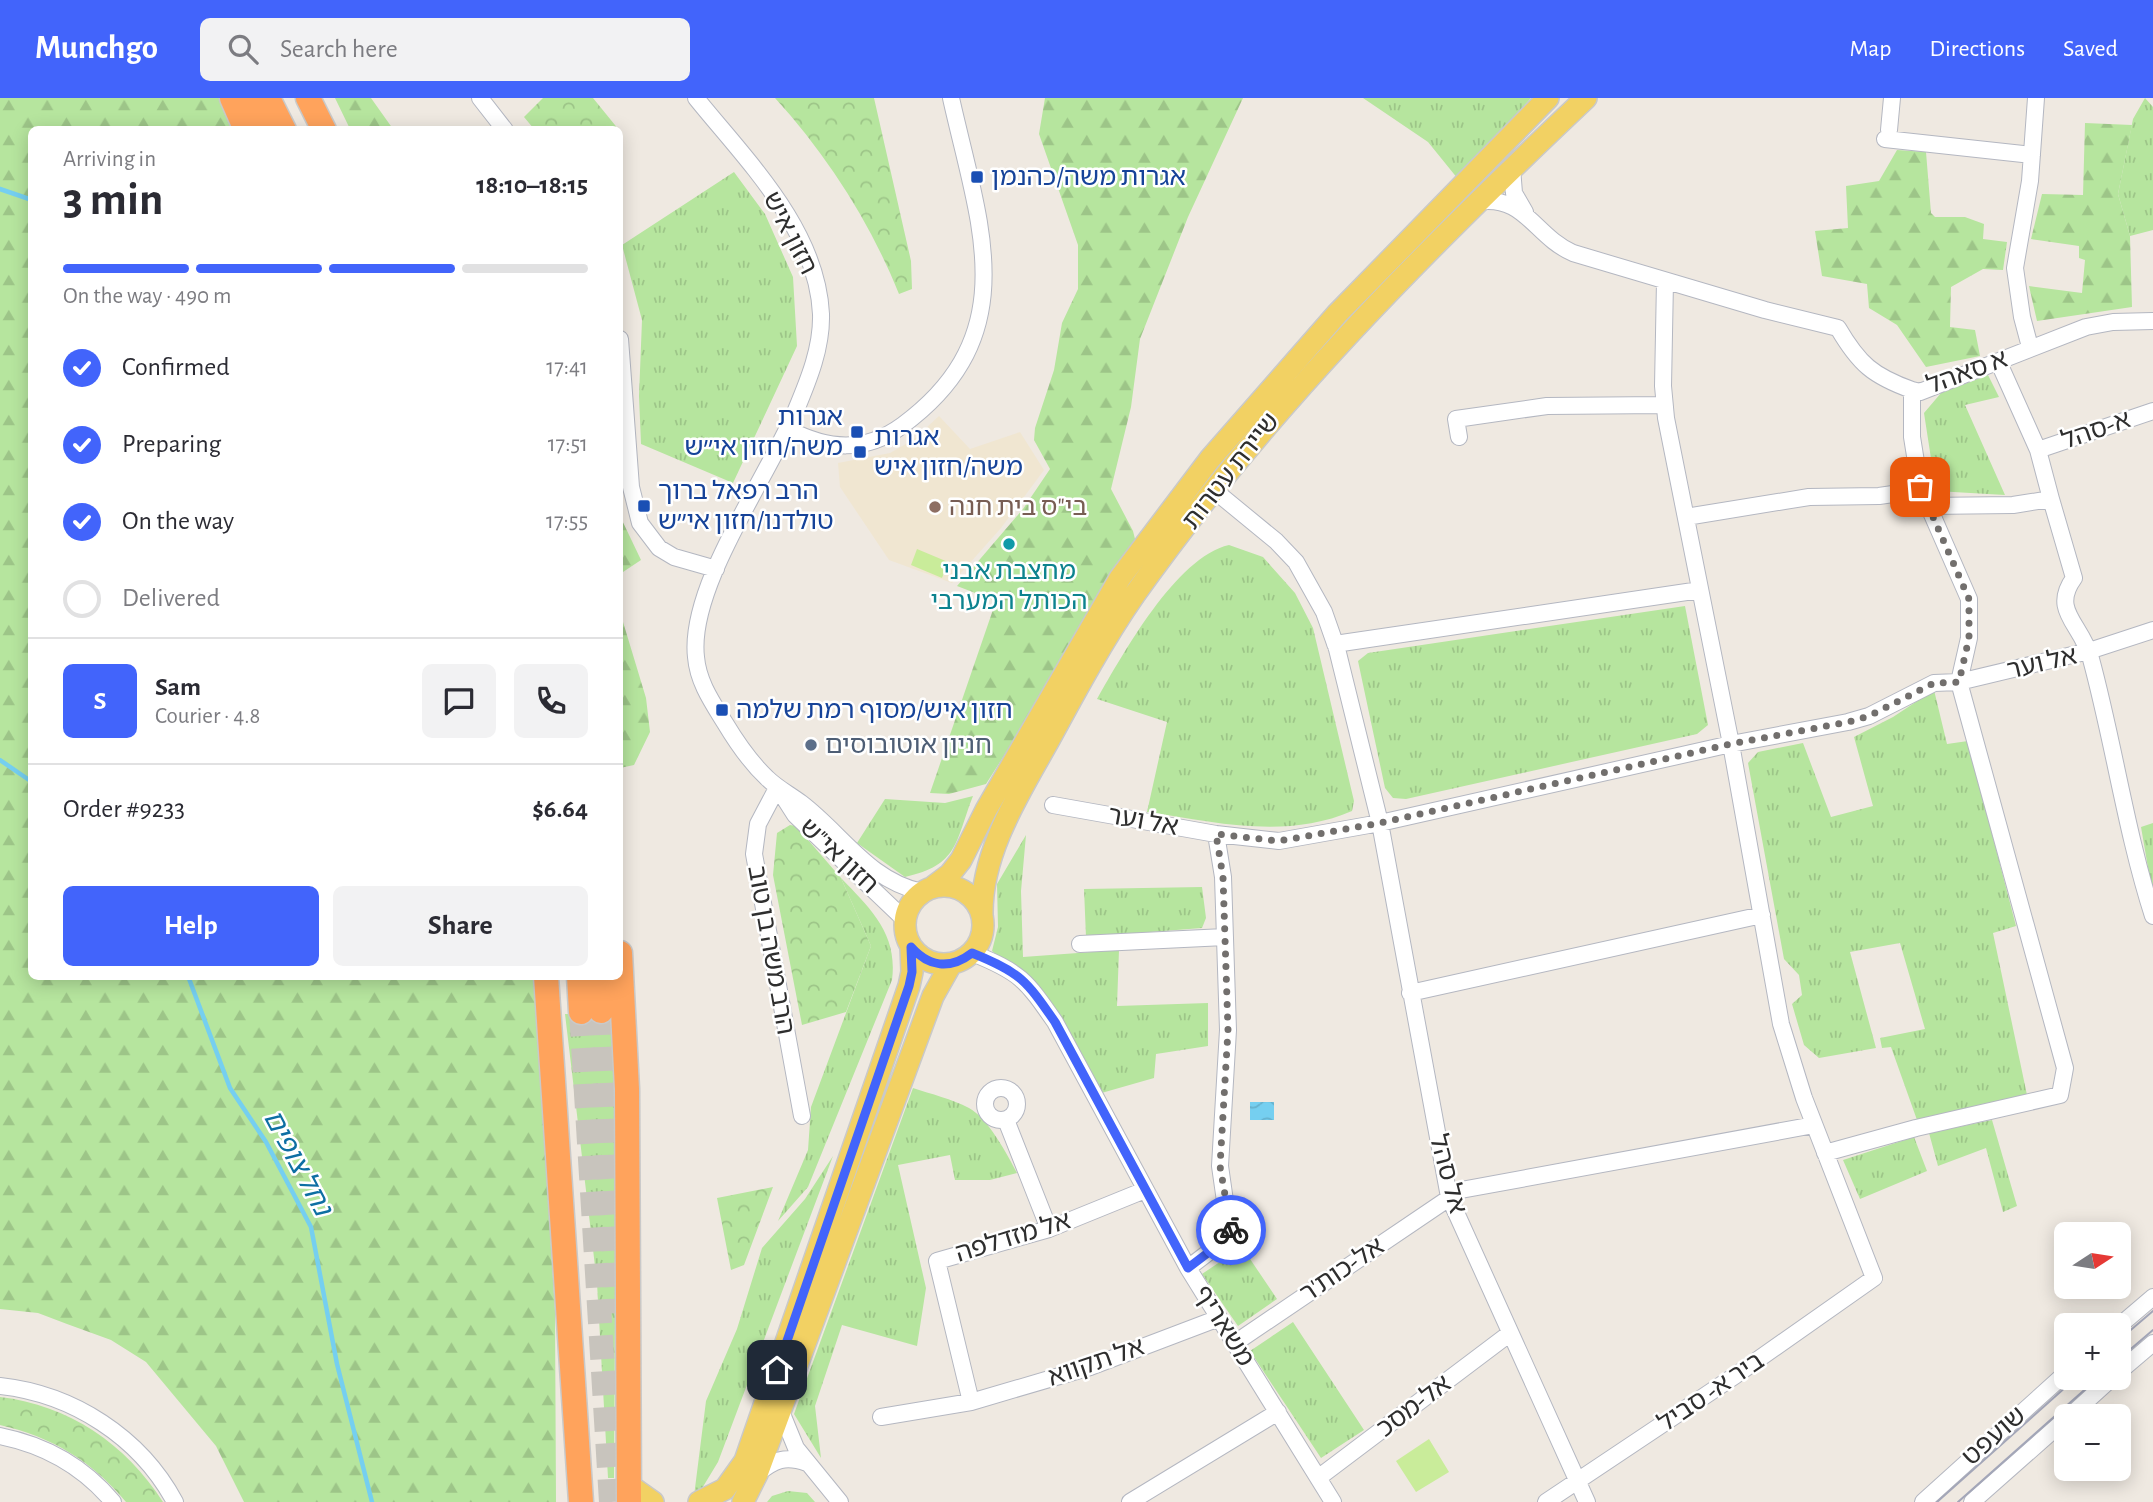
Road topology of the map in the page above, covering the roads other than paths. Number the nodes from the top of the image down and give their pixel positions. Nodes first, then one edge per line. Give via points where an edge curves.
1 (232, 98) edge
2 (251, 98) edge
3 (268, 98) edge
4 (293, 98) edge
5 (308, 98) edge
6 (480, 98) edge
7 (696, 98) edge
8 (951, 98) edge
9 (1548, 98) edge
10 (1586, 98) edge
11 (1892, 98) edge
12 (2036, 98) edge
13 (244, 126) edge
14 (262, 126) edge
15 (282, 126) edge
16 (307, 126) edge
17 (322, 126) edge
18 (502, 126) edge
19 (2032, 155) junction
20 (1512, 168) junction
21 (1477, 202) junction
22 (1531, 220) junction
23 (1665, 281) junction
24 (2153, 321) edge
25 (2030, 347) junction
26 (1999, 363) junction
27 (623, 379) edge
28 (1912, 390) junction
29 (1664, 405) junction
30 (2153, 411) edge
31 (788, 429) junction
32 (1459, 437) dead end
33 (2038, 450) junction
34 (1921, 490) junction
35 (1215, 491) junction
36 (2051, 499) junction
37 (1927, 506) junction
38 (1686, 517) junction
39 (716, 569) junction
40 (1700, 590) junction
41 (2153, 630) edge
42 (1335, 644) junction
43 (2089, 651) junction
44 (1959, 682) junction
45 (1731, 744) junction
46 (777, 788) junction
47 (1053, 805) dead end
48 (1380, 823) junction
49 (1216, 834) junction
50 (928, 889) junction
51 (982, 915) junction
52 (1762, 915) junction
53 (2153, 916) edge
54 (905, 920) junction
55 (1225, 937) junction
56 (1080, 944) dead end
57 (911, 947) junction
58 (972, 953) junction
59 (951, 964) junction
60 (546, 980) edge
61 (580, 980) edge
62 (598, 980) edge
63 (621, 980) edge
64 (1410, 993) junction
65 (802, 1116) dead end
66 (1006, 1120) dead end
67 (1814, 1125) junction
68 (1825, 1153) junction
69 (1145, 1190) junction
70 (1449, 1197) junction
71 (1049, 1229) junction
72 (1188, 1268) junction
73 (2153, 1297) edge
74 (2131, 1316) edge
75 (1219, 1318) junction
76 (1509, 1334) junction
77 (1235, 1342) junction
78 (2153, 1343) edge
79 (2131, 1362) edge
80 (2054, 1384) edge
81 (0, 1386) edge
82 (2098, 1390) edge
83 (971, 1402) junction
84 (2083, 1404) edge
85 (780, 1409) junction
86 (1278, 1412) junction
87 (881, 1417) dead end
88 (2054, 1429) edge
89 (0, 1436) edge
90 (807, 1463) junction
91 (757, 1474) junction
92 (1318, 1478) junction
93 (1578, 1481) junction
94 (629, 1494) edge
95 (113, 1502) edge
96 (175, 1502) edge
97 (581, 1502) edge
98 (653, 1502) edge
99 (699, 1502) edge
100 (743, 1502) edge
101 (840, 1502) edge
102 (1130, 1502) edge
103 (1333, 1502) edge
104 (1546, 1502) edge
105 (1587, 1502) edge
106 (1923, 1502) edge
107 (1972, 1502) edge

1 - 13 highway
2 - 14 highway
3 - 15 highway
4 - 16 highway
5 - 17 highway
6 - 18 street
7 - 31 street, חזון איש via 780,205 815,278 820,338
8 - 31 street via 982,253 982,312 965,360 932,401 881,440 840,447
9 - 50 main road, שיירת עטרות via 1337,314 1210,459 1120,579 961,860
10 - 20 main road, שיירת עטרות
11 - 19 street via 1887,135
12 - 19 street
19 - 25 street via 2015,268
20 - 21 main road, שיירת עטרות
20 - 22 street via 1514,193
21 - 22 street via 1503,201
21 - 35 main road, שיירת עטרות via 1360,318
22 - 23 street via 1562,248
23 - 28 street via 1838,328 1853,353 1878,378
23 - 29 street
24 - 25 street, א סאהל via 2100,324
25 - 26 street, א סאהל
26 - 28 street, א סאהל via 1920,393
26 - 33 street
27 - 39 street via 631,487 640,523 659,548
28 - 34 street, א סאהל via 1912,437
29 - 32 street via 1520,408 1456,419
29 - 38 street
30 - 33 street, א-סהל
31 - 39 street, חזון אי"ש
33 - 36 street
34 - 37 street, א סאהל
34 - 38 street via 1809,497
35 - 42 street, אל סהל via 1296,562 1315,593
35 - 51 main road, שיירת עטרות via 1135,594 1021,789 986,871
36 - 37 street via 2013,505
36 - 43 street via 2074,578 2064,591 2063,603
37 - 44 street, א סאהל via 1969,599 1969,638
38 - 40 street
39 - 46 street, חזון אי"ש via 696,625 699,674 743,751
40 - 42 street
40 - 45 street
41 - 43 street, אל וער
42 - 48 street, אל סהל
43 - 44 street, אל וער
43 - 53 street
44 - 45 street, אל וער via 1934,683 1848,722
44 - 68 street via 2065,1068 2060,1095
45 - 48 street, אל וער
45 - 52 street
46 - 50 street, חזון אי"ש via 813,813 875,873 900,887
46 - 54 street, חזון אי"ש via 795,815
46 - 65 street, הרב משה בן טוב via 758,824 754,854
47 - 49 street, אל וער
48 - 49 street, אל וער via 1279,841
48 - 64 street, אל סהל
49 - 55 street
50 - 51 main road via 958,888 977,904
50 - 54 main road via 913,900
51 - 58 main road via 982,936
52 - 64 street
52 - 67 street via 1781,1024
54 - 57 main road
55 - 56 street
55 - 72 street via 1228,1030 1220,1166 1230,1236
57 - 59 main road via 928,962
57 - 99 main road via 909,986 745,1461 725,1489
58 - 59 main road
58 - 69 street, משאריף via 1010,968 1033,991 1055,1022
59 - 85 main road via 933,996
60 - 97 highway
61 - 62 highway via 591,1012
63 - 94 highway via 628,1126
64 - 70 street, אל סהל
66 - 71 street
67 - 68 street
67 - 70 street, אל-כות'ר via 1473,1185
68 - 93 street, ביר א- סביל via 1874,1278
69 - 71 street, אל מזדלפה
69 - 72 street, משאריף
70 - 76 street, אל סהל
70 - 77 street, אל-כות'ר
71 - 83 street, אל מזדלפה via 937,1261
72 - 75 street, משאריף
73 - 74 street
75 - 77 street, משאריף
75 - 83 street, אל תקווא via 1090,1367
76 - 92 street, אל-מסכ
76 - 93 street, אל סהל
77 - 86 street, משאריף
78 - 79 street
80 - 106 street, שועפט
81 - 96 street via 49,1397 89,1414 145,1459
82 - 84 street, שועפט
83 - 87 street, אל תקווא
85 - 90 street via 791,1439
85 - 91 main road
86 - 92 street, משאריף
86 - 102 street
88 - 107 street, שועפט
89 - 95 street via 60,1456
90 - 91 street via 787,1457
90 - 101 street
91 - 100 main road
92 - 103 street, משאריף
93 - 104 street, ביר א- סביל
93 - 105 street, אל סהל
94 - 98 main road

